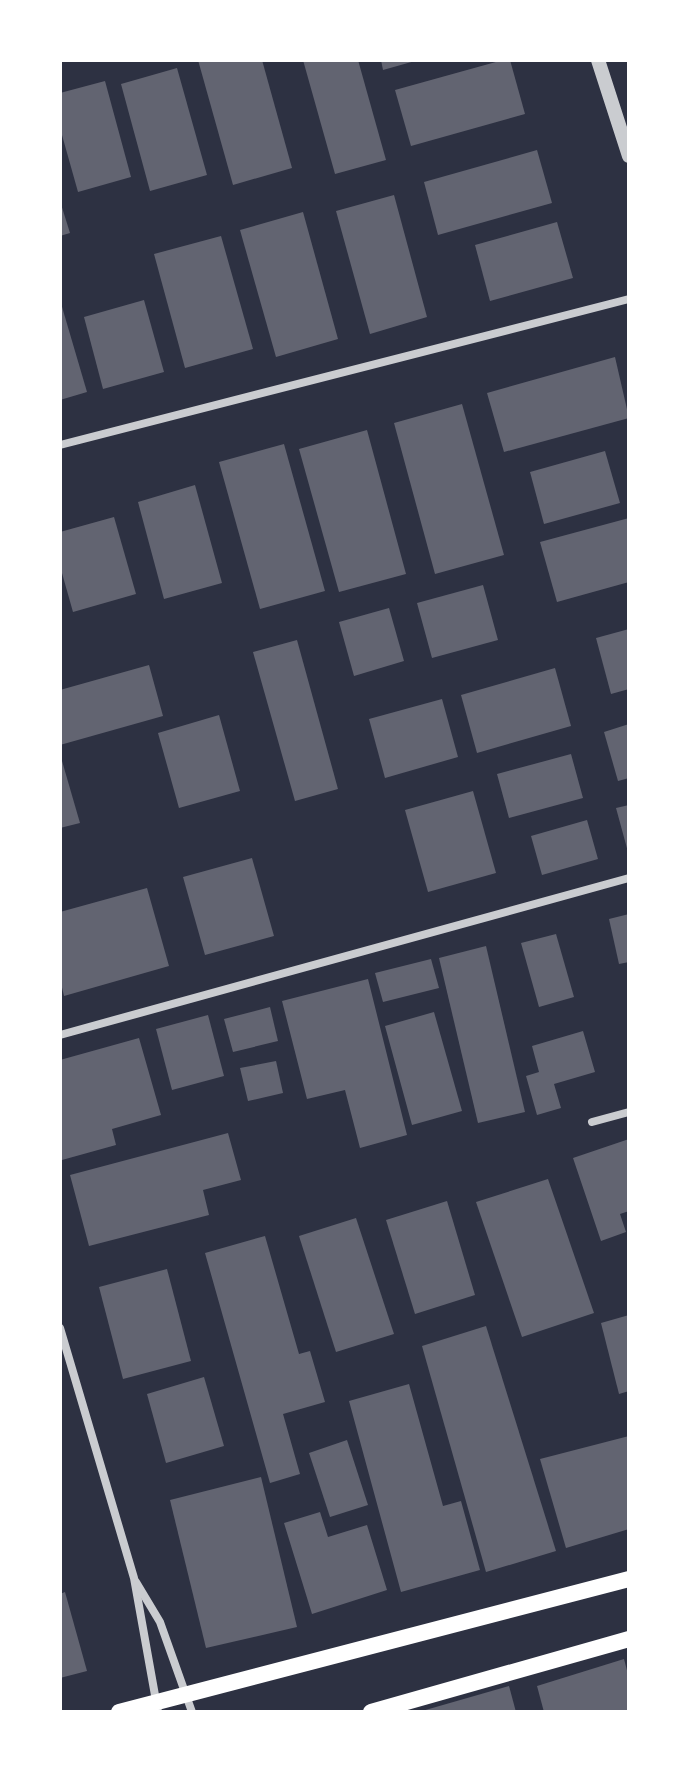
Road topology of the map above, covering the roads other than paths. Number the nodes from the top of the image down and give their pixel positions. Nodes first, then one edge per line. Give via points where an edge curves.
1 (598, 60) edge
2 (629, 156) edge
3 (629, 299) edge
4 (60, 445) edge
5 (629, 878) edge
6 (60, 1035) edge
7 (629, 1112) edge
8 (592, 1122) dead end
9 (60, 1328) edge
10 (134, 1578) junction
11 (629, 1579) edge
12 (629, 1639) edge
13 (189, 1704) edge
14 (157, 1708) edge
15 (119, 1712) edge
16 (371, 1712) edge

1 - 2 street
3 - 4 street
5 - 6 street
7 - 8 street
9 - 10 street
10 - 13 street via 160,1622
10 - 14 street
11 - 13 main road
12 - 16 main road
13 - 14 main road
14 - 15 main road

